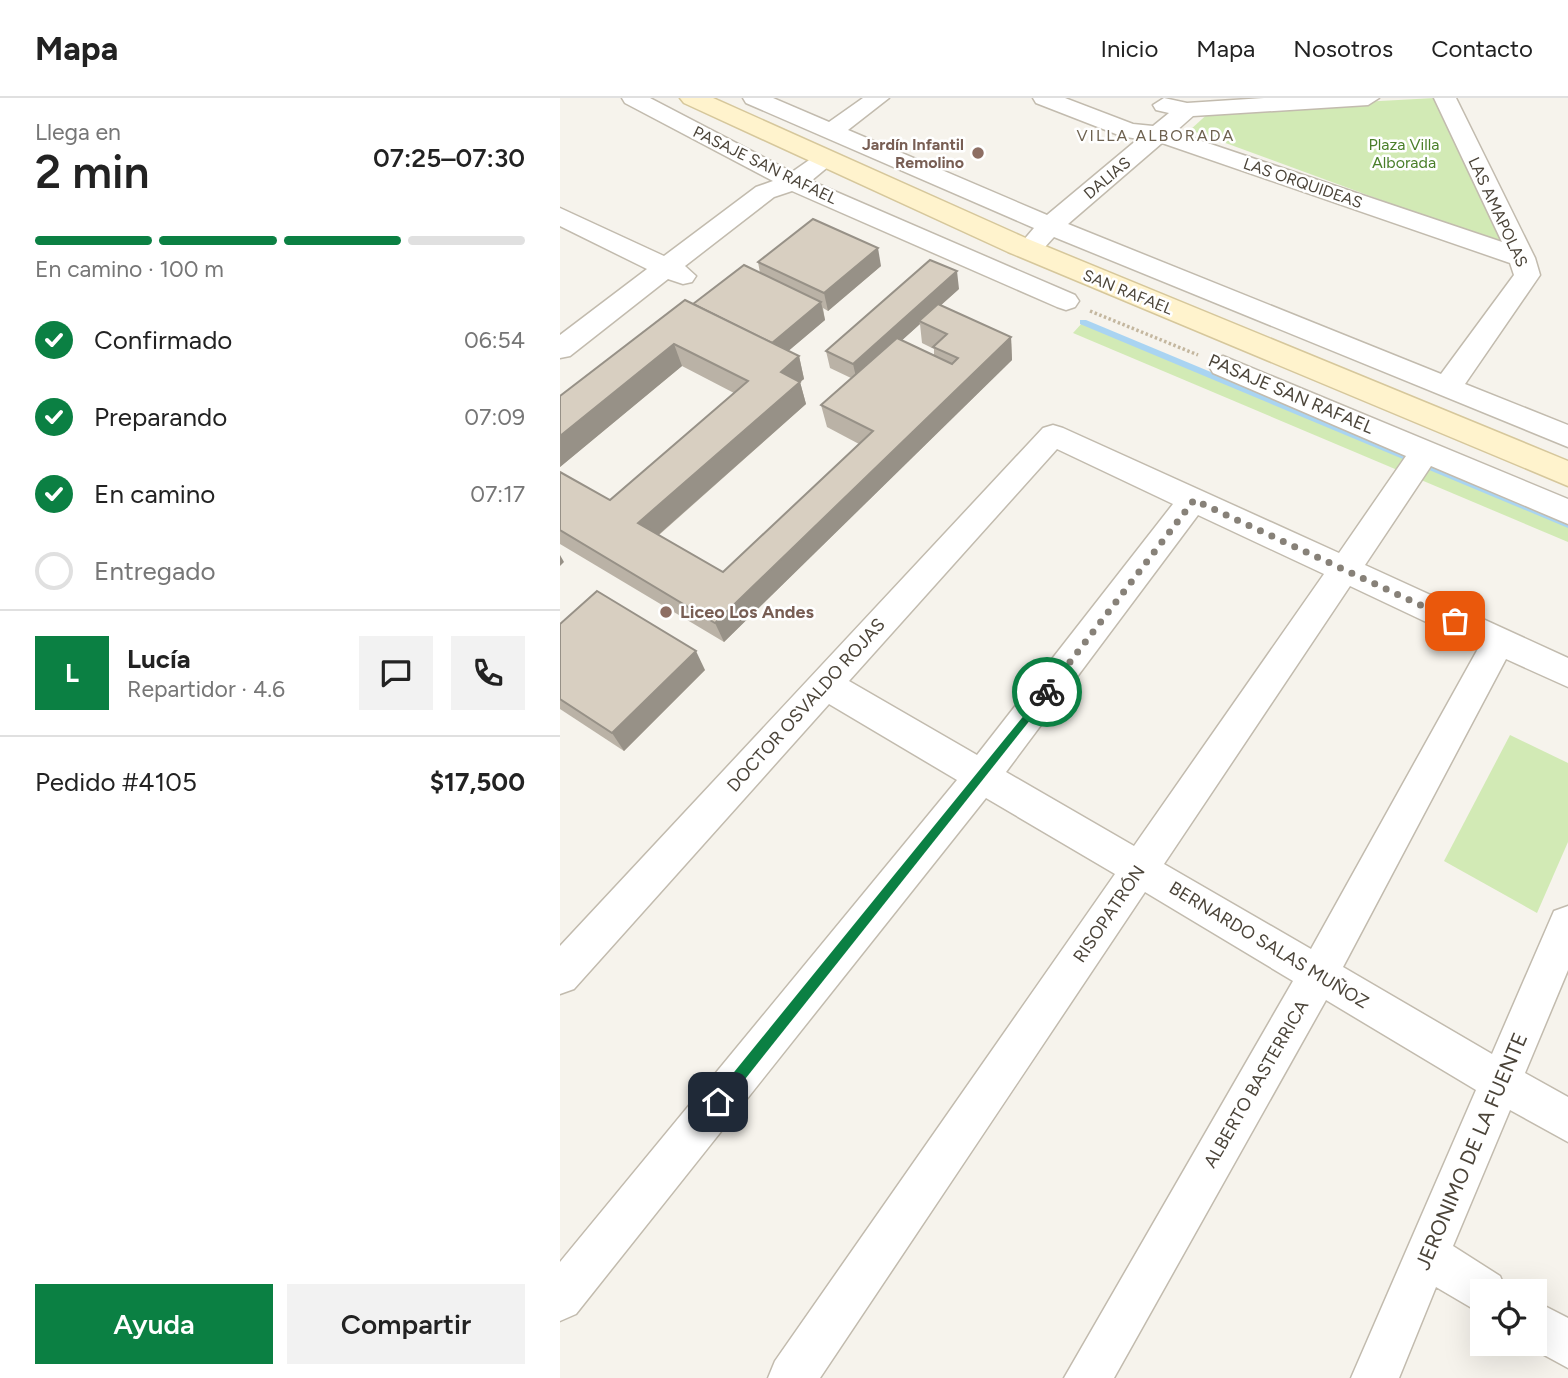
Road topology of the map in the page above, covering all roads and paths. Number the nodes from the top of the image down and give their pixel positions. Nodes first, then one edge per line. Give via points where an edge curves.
1 (633, 98) edge
2 (692, 98) edge
3 (754, 98) edge
4 (878, 98) edge
5 (1044, 98) edge
6 (1368, 98) edge
7 (1445, 98) edge
8 (1172, 104) edge
9 (1129, 131) junction
10 (1159, 134) junction
11 (826, 147) junction
12 (793, 183) junction
13 (560, 216) edge
14 (1038, 221) junction
15 (1002, 238) junction
16 (1028, 249) junction
17 (1522, 258) junction
18 (674, 271) junction
19 (1078, 272) junction
20 (1014, 279) junction
21 (1066, 302) joint
22 (560, 349) edge
23 (1223, 366) joint
24 (560, 373) edge
25 (1446, 389) junction
26 (1568, 437) edge
27 (1426, 450) junction
28 (1568, 474) edge
29 (1194, 500) junction
30 (1568, 512) edge
31 (1345, 570) junction
32 (1499, 641) junction
33 (1568, 673) edge
34 (825, 684) junction
35 (982, 776) junction
36 (1140, 869) junction
37 (1568, 924) edge
38 (560, 975) edge
39 (1318, 975) junction
40 (1501, 1082) junction
41 (1568, 1121) edge
42 (1427, 1255) junction
43 (1470, 1283) edge
44 (560, 1298) edge
45 (1547, 1332) edge
46 (1568, 1345) edge
47 (792, 1378) edge
48 (1088, 1378) edge
49 (1375, 1378) edge

1 - 12 street, PASAJE SAN RAFAEL
2 - 11 main road, SAN RAFAEL
3 - 11 street, SAN RAFAEL
4 - 11 street
5 - 9 street, LAS ORQUIDEAS
6 - 8 street
7 - 17 street, LAS AMAPOLAS
8 - 9 street, DALIAS
8 - 10 street, DALIAS
9 - 10 street, LAS ORQUIDEAS
9 - 14 street, DALIAS
10 - 14 street, DALIAS
10 - 17 street, LAS ORQUIDEAS
11 - 12 street
11 - 14 street, SAN RAFAEL
11 - 15 main road, SAN RAFAEL
12 - 18 street via 784,200
12 - 20 street, PASAJE SAN RAFAEL
13 - 18 street
14 - 15 street, DALIAS
14 - 16 street, DALIAS
14 - 25 street, SAN RAFAEL
15 - 16 main road, SAN RAFAEL
16 - 19 main road, SAN RAFAEL
17 - 25 street, LAS AMAPOLAS via 1527,275
18 - 22 street
18 - 24 street
19 - 20 street, PASAJE SAN RAFAEL via 1049,280
19 - 28 main road, SAN RAFAEL
20 - 21 street, PASAJE SAN RAFAEL
21 - 23 path, PASAJE SAN RAFAEL
23 - 27 street, PASAJE SAN RAFAEL
25 - 26 street, SAN RAFAEL
27 - 30 street, PASAJE SAN RAFAEL
27 - 31 street, RISOPATRÓN
29 - 31 street
29 - 34 street, DOCTOR OSVALDO ROJAS via 1053,435
29 - 35 street
31 - 32 street
31 - 36 street, RISOPATRÓN
32 - 33 street
32 - 39 street, ALBERTO BASTERRICA
34 - 35 street, BERNARDO SALAS MUÑOZ
34 - 38 street, DOCTOR OSVALDO ROJAS
35 - 36 street, BERNARDO SALAS MUÑOZ
35 - 44 street
36 - 39 street, BERNARDO SALAS MUÑOZ
36 - 47 street, RISOPATRÓN
37 - 40 street, JERONIMO DE LA FUENTE
39 - 40 street, BERNARDO SALAS MUÑOZ
39 - 48 street, ALBERTO BASTERRICA
40 - 41 street, BERNARDO SALAS MUÑOZ
40 - 42 street, JERONIMO DE LA FUENTE
42 - 43 street
42 - 49 street, JERONIMO DE LA FUENTE
45 - 46 street

